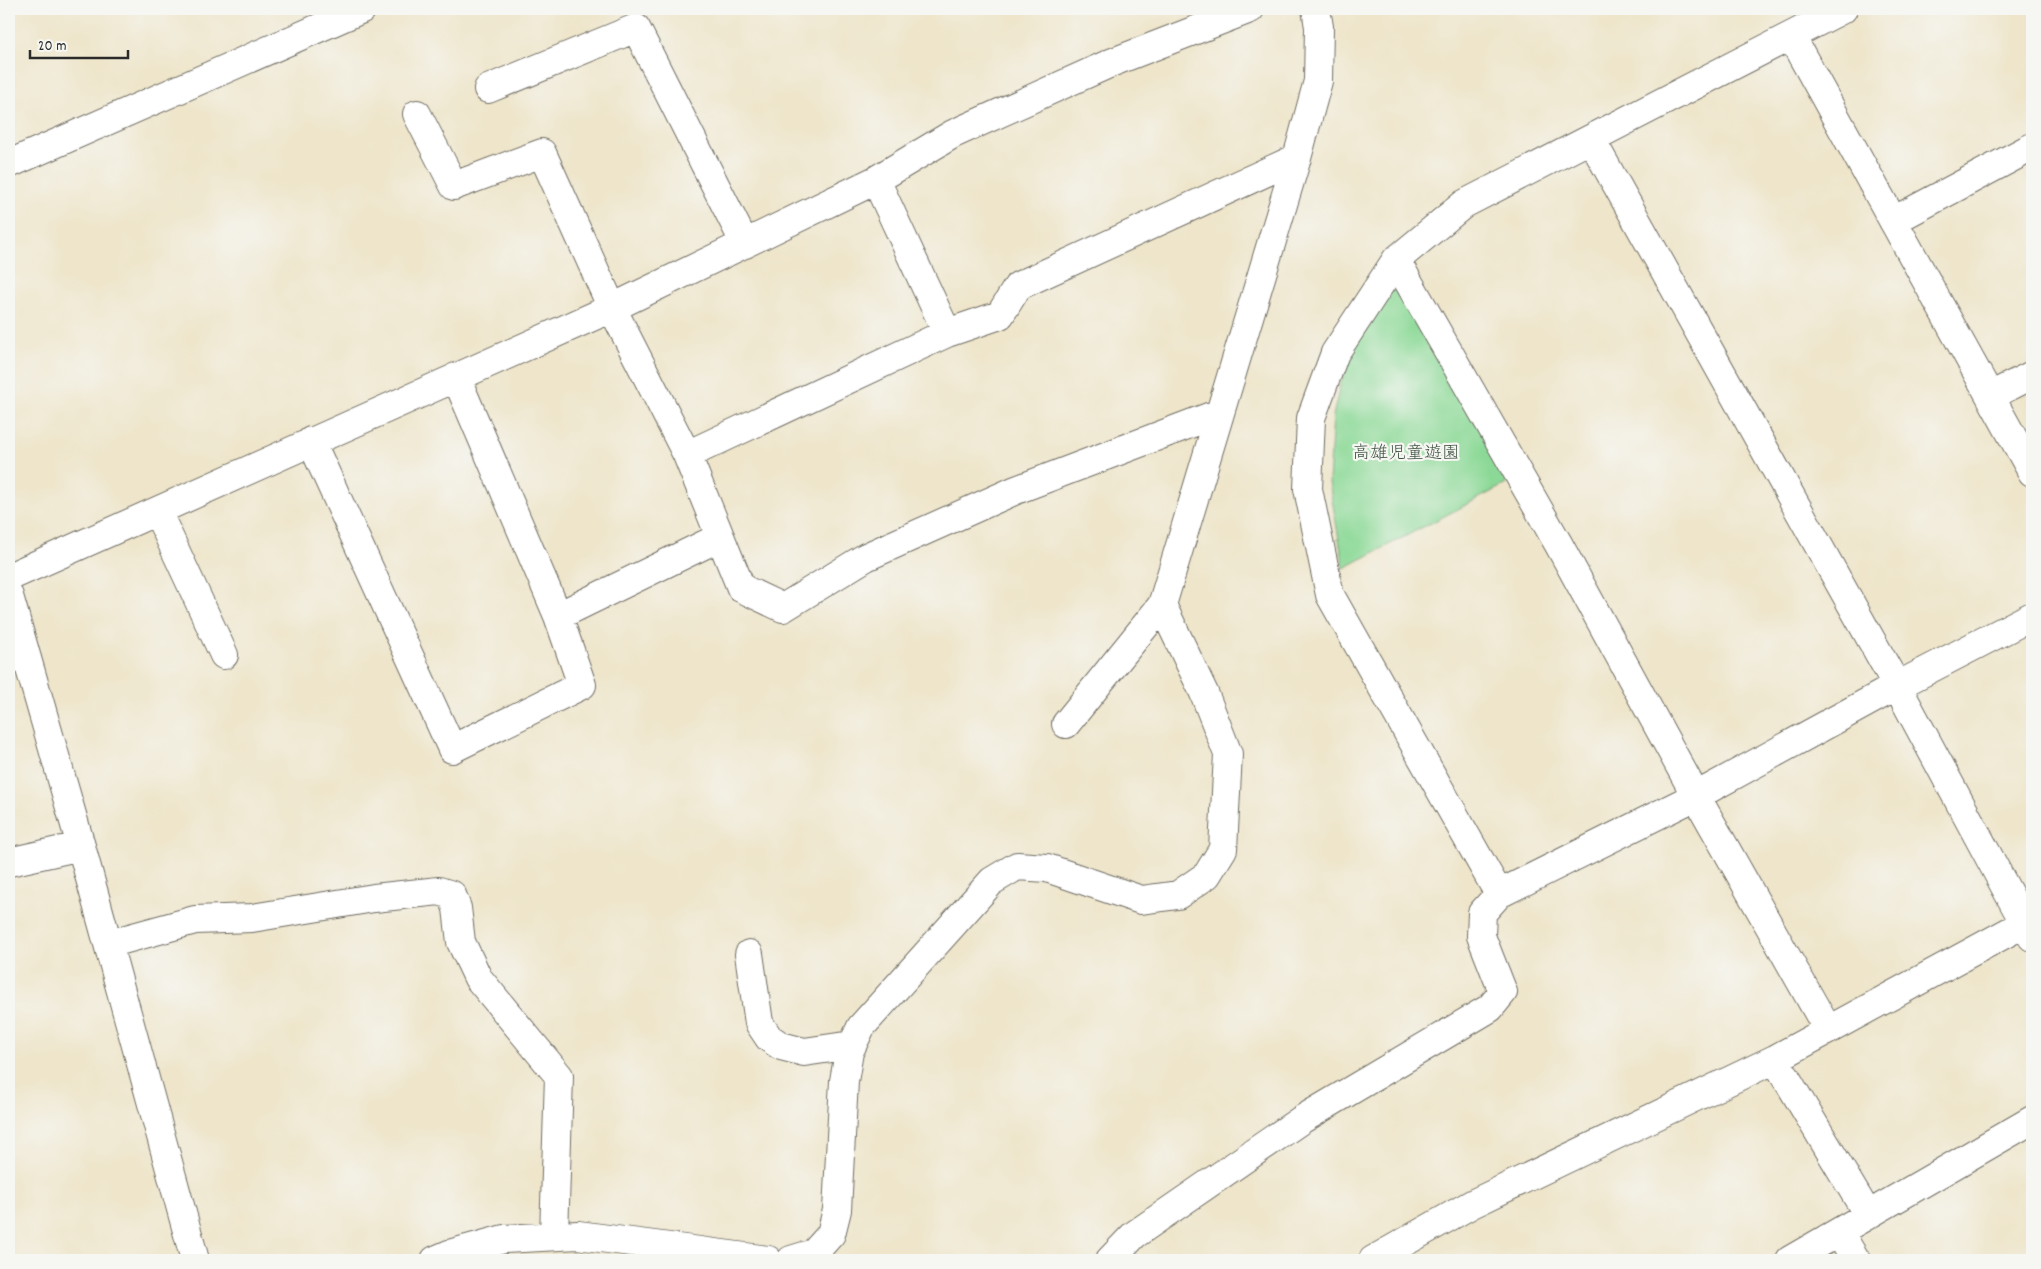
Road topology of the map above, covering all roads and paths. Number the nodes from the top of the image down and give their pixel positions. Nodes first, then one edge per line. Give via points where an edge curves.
1 (362, 9) edge
2 (1250, 9) edge
3 (1316, 9) edge
4 (1843, 9) edge
5 (1791, 36) junction
6 (488, 89) dead end
7 (417, 114) dead end
8 (1591, 140) junction
9 (2032, 147) edge
10 (1296, 158) junction
11 (9, 164) edge
12 (876, 180) junction
13 (1893, 221) junction
14 (745, 244) junction
15 (1396, 260) junction
16 (612, 308) junction
17 (947, 333) junction
18 (2032, 375) edge
19 (456, 377) junction
20 (1990, 396) junction
21 (1219, 413) junction
22 (311, 442) junction
23 (687, 455) junction
24 (2032, 472) edge
25 (157, 511) junction
26 (720, 537) junction
27 (9, 577) edge
28 (9, 596) edge
29 (1162, 605) junction
30 (558, 616) junction
31 (2032, 616) edge
32 (224, 655) dead end
33 (1897, 686) junction
34 (1066, 724) dead end
35 (1696, 796) junction
36 (81, 846) junction
37 (9, 862) edge
38 (1499, 894) junction
39 (2028, 930) edge
40 (108, 944) junction
41 (749, 954) dead end
42 (1828, 1030) junction
43 (852, 1046) junction
44 (1775, 1059) junction
45 (2031, 1124) edge
46 (1868, 1215) junction
47 (1840, 1232) junction
48 (554, 1236) junction
49 (195, 1260) edge
50 (435, 1260) edge
51 (768, 1260) edge
52 (791, 1260) edge
53 (1110, 1260) edge
54 (1373, 1260) edge
55 (1790, 1260) edge
56 (1856, 1260) edge

1 - 11 street
2 - 12 street via 1113,62 953,134
3 - 10 street via 1318,81
4 - 5 street
5 - 8 street
5 - 13 street
6 - 14 street via 636,28
7 - 16 street via 454,186 542,154
8 - 15 street via 1464,204
8 - 33 street
9 - 13 street
10 - 17 street via 1018,286 1000,315
10 - 21 street
12 - 14 street
12 - 17 street
13 - 20 street
14 - 16 street
15 - 35 street
15 - 38 street via 1335,354 1311,418 1308,489 1330,595
16 - 19 street
16 - 23 street
17 - 23 street
18 - 20 street
19 - 22 street
19 - 30 street
20 - 24 street
21 - 26 street via 1016,490 866,556 783,608 742,588
21 - 29 street
22 - 25 street
22 - 30 street via 452,749 582,684
23 - 26 street
25 - 27 street
25 - 32 street
26 - 30 street
28 - 36 street
29 - 34 street
29 - 43 street via 1204,693 1228,754 1223,849 1207,875 1178,895 1141,900 1047,868 1017,866 992,881 861,1027
31 - 33 street
33 - 35 street
33 - 39 street
35 - 38 street
35 - 42 street
36 - 37 street
36 - 40 street
38 - 53 street via 1482,913 1481,936 1503,992 1490,1008 1301,1120 1134,1234
39 - 42 street
40 - 48 street via 195,920 252,918 439,891 452,895 458,908 462,942 478,978 559,1076
40 - 49 street
41 - 43 street via 759,1023 769,1038 782,1046 804,1052
42 - 44 street
43 - 52 street via 848,1052 844,1081 837,1210 832,1234 814,1252
44 - 46 street
44 - 54 street via 1472,1204
45 - 46 street
46 - 47 street
47 - 55 street
47 - 56 street
48 - 50 street via 504,1239
48 - 51 street via 578,1235

